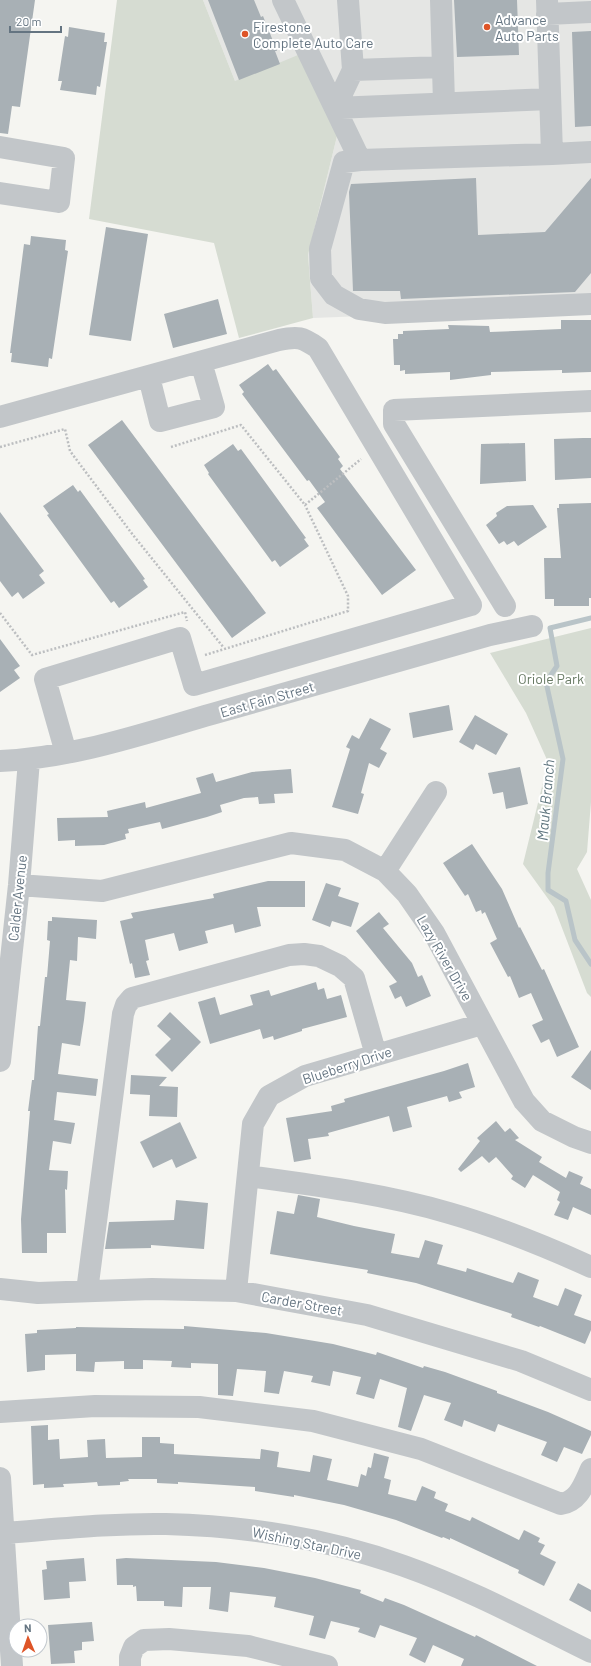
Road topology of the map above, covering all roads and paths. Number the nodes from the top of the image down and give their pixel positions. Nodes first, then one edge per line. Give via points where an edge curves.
1 (283, 0) edge
2 (348, 0) edge
3 (441, 0) edge
4 (547, 7) edge
5 (591, 12) edge
6 (443, 67) junction
7 (353, 70) junction
8 (550, 99) junction
9 (444, 103) junction
10 (335, 108) junction
11 (0, 147) edge
12 (591, 152) edge
13 (552, 154) junction
14 (360, 160) junction
15 (0, 193) edge
16 (591, 304) edge
17 (201, 362) junction
18 (149, 376) junction
19 (591, 401) edge
20 (0, 417) edge
21 (377, 446) junction
22 (0, 447) edge
23 (171, 447) dead end
24 (305, 505) junction
25 (471, 605) junction
26 (505, 606) dead end
27 (532, 626) dead end
28 (480, 638) junction
29 (66, 754) junction
30 (29, 760) junction
31 (0, 761) edge
32 (436, 792) dead end
33 (385, 871) junction
34 (19, 885) junction
35 (482, 1024) junction
36 (376, 1055) junction
37 (0, 1061) edge
38 (591, 1143) edge
39 (248, 1176) junction
40 (591, 1267) edge
41 (0, 1289) edge
42 (87, 1291) junction
43 (236, 1291) junction
44 (591, 1390) edge
45 (0, 1412) edge
46 (591, 1469) edge
47 (0, 1478) edge
48 (3, 1533) junction
49 (591, 1652) edge
50 (12, 1666) edge
51 (130, 1666) edge
52 (327, 1666) edge

1 - 10 street
2 - 7 street
3 - 6 street
4 - 5 street
4 - 8 street
6 - 7 street
6 - 9 street
7 - 10 street
8 - 9 street
8 - 13 street
9 - 10 street
10 - 14 street
11 - 15 street via 64,158 59,202
12 - 13 street
13 - 14 street
14 - 16 street via 344,162 320,249 321,278 334,295 358,310 384,313
17 - 18 street
17 - 18 street via 214,407 160,421
17 - 21 street via 297,336 306,339 318,348
18 - 20 street
19 - 26 street via 394,410 394,424
21 - 24 path
21 - 25 street
22 - 24 path via 65,429 70,451 133,535 224,648 348,611 348,596
23 - 24 path via 241,425
25 - 28 street
25 - 29 street via 194,685 180,638 45,679
27 - 28 street, East Fain Street
28 - 29 street, East Fain Street via 135,737
29 - 30 street, East Fain Street
30 - 31 street, East Fain Street
30 - 34 street, Calder Avenue
32 - 33 street
33 - 34 street, Lazy River Drive via 345,850 291,843 102,891
33 - 35 street, Lazy River Drive via 407,894 434,933
34 - 37 street, Calder Avenue
35 - 36 street, Blueberry Drive
35 - 38 street, Lazy River Drive via 524,1101 542,1121
36 - 39 street, Blueberry Drive via 305,1076 269,1096 253,1124
36 - 42 street via 354,978 340,966 319,956 289,955 132,998 123,1014
39 - 40 street via 312,1185 448,1212 542,1245
39 - 43 street, Blueberry Drive
41 - 42 street, Carder Street via 38,1293
42 - 43 street, Carder Street
43 - 44 street, Carder Street via 367,1315 521,1361
45 - 46 street via 95,1406 200,1407 313,1421 421,1449 562,1504 569,1503 578,1496
47 - 48 street
48 - 49 street, Wishing Star Drive via 166,1524 231,1528 288,1536 404,1566 468,1591
48 - 50 street
51 - 52 street via 134,1647 144,1640 169,1639 248,1646

